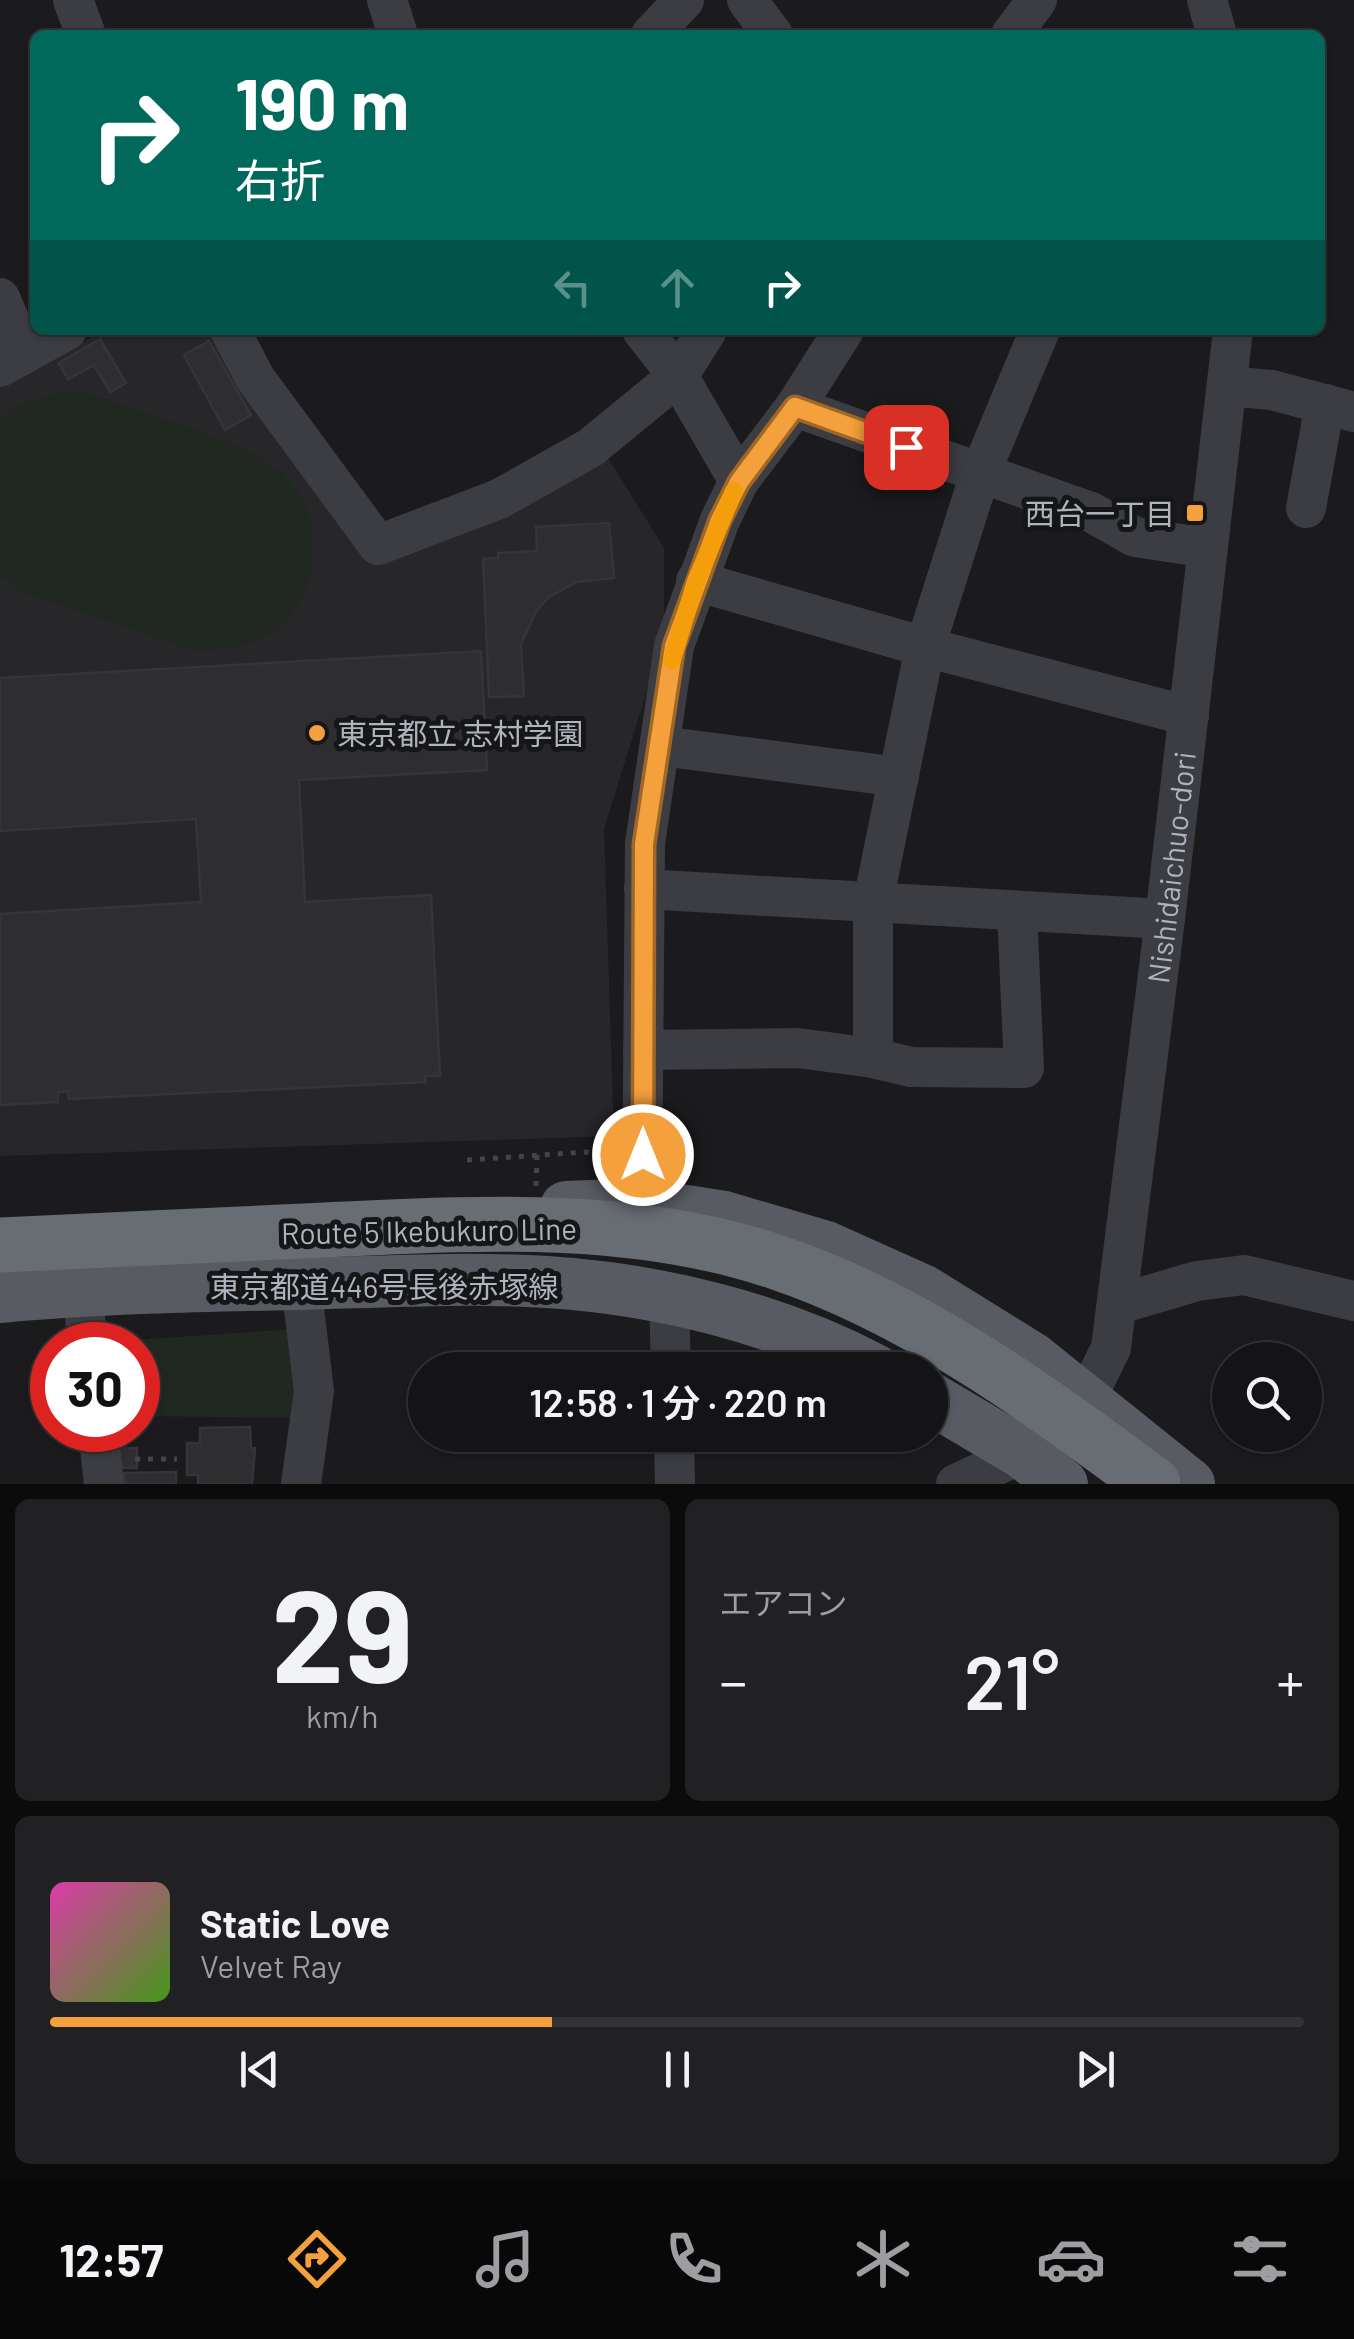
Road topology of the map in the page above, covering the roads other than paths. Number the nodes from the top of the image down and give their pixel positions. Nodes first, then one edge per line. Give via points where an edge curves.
1 (73, 0) edge
2 (387, 0) edge
3 (684, 0) edge
4 (747, 0) edge
5 (1207, 0) edge
6 (84, 30) edge
7 (396, 30) edge
8 (656, 30) edge
9 (770, 30) edge
10 (1216, 30) edge
11 (0, 298) edge
12 (58, 335) edge
13 (232, 335) edge
14 (646, 335) edge
15 (704, 335) edge
16 (841, 335) edge
17 (1038, 335) edge
18 (1232, 335) edge
19 (12, 360) edge
20 (678, 376) junction
21 (1227, 386) junction
22 (795, 407) junction
23 (1340, 408) edge
24 (980, 474) junction
25 (739, 482) junction
26 (1306, 508) dead end
27 (1208, 548) junction
28 (696, 581) junction
29 (925, 647) junction
30 (1189, 716) junction
31 (661, 746) junction
32 (898, 776) junction
33 (644, 889) junction
34 (873, 902) junction
35 (1017, 911) junction
36 (1165, 919) junction
37 (643, 1050) junction
38 (873, 1058) junction
39 (642, 1204) junction
40 (0, 1225) edge
41 (0, 1245) edge
42 (0, 1278) edge
43 (301, 1284) junction
44 (82, 1289) junction
45 (0, 1297) edge
46 (668, 1299) junction
47 (1118, 1304) junction
48 (1352, 1310) edge
49 (86, 1322) edge
50 (670, 1352) edge
51 (838, 1352) edge
52 (1086, 1398) junction
53 (948, 1409) edge
54 (675, 1452) edge
55 (1042, 1468) edge
56 (301, 1484) edge
57 (676, 1484) edge
58 (956, 1484) edge
59 (1102, 1484) edge
60 (1153, 1484) edge
61 (1189, 1484) edge

1 - 6 street
2 - 7 street
3 - 8 street
4 - 9 street
5 - 10 street
11 - 19 street
12 - 19 street
13 - 20 street via 254,378 378,544 499,499 590,448
14 - 20 street
15 - 20 street
16 - 22 street
17 - 24 street
18 - 21 street, Nishidaichuo-dori
20 - 25 street
21 - 23 street
21 - 27 street, Nishidaichuo-dori
22 - 24 street
22 - 25 street
23 - 26 street
24 - 27 street via 1090,512 1134,537
24 - 29 street
25 - 28 street
27 - 30 street, Nishidaichuo-dori
28 - 29 street
28 - 31 street via 674,646
29 - 30 street
29 - 32 street
30 - 36 street, Nishidaichuo-dori
31 - 32 street
31 - 33 street via 644,844
32 - 34 street
33 - 34 street
33 - 37 street
34 - 35 street
34 - 38 street
35 - 36 street
35 - 38 street via 1024,1068 911,1067
36 - 47 street, Nishidaichuo-dori
37 - 38 street via 798,1048
37 - 39 street
39 - 40 main road
39 - 52 main road via 724,1217 826,1246 924,1291
41 - 60 highway, Route 5 Ikebukuro Line, bridge via 502,1224 593,1226 713,1244 837,1285 937,1337
42 - 59 highway, Route 5 Ikebukuro Line via 438,1253 518,1252 648,1264 766,1293 872,1337 974,1394
43 - 44 main road, 東京都道446号長後赤塚線
43 - 46 main road, 東京都道446号長後赤塚線 via 549,1282
43 - 56 street via 314,1390
44 - 45 main road, 東京都道446号長後赤塚線
44 - 49 street
46 - 50 street
46 - 51 main road, 東京都道446号長後赤塚線 via 747,1317
47 - 48 street via 1197,1280 1244,1275
47 - 52 street, Nishidaichuo-dori via 1111,1348
52 - 55 street
52 - 61 main road
53 - 55 main road
54 - 57 street
55 - 58 street

